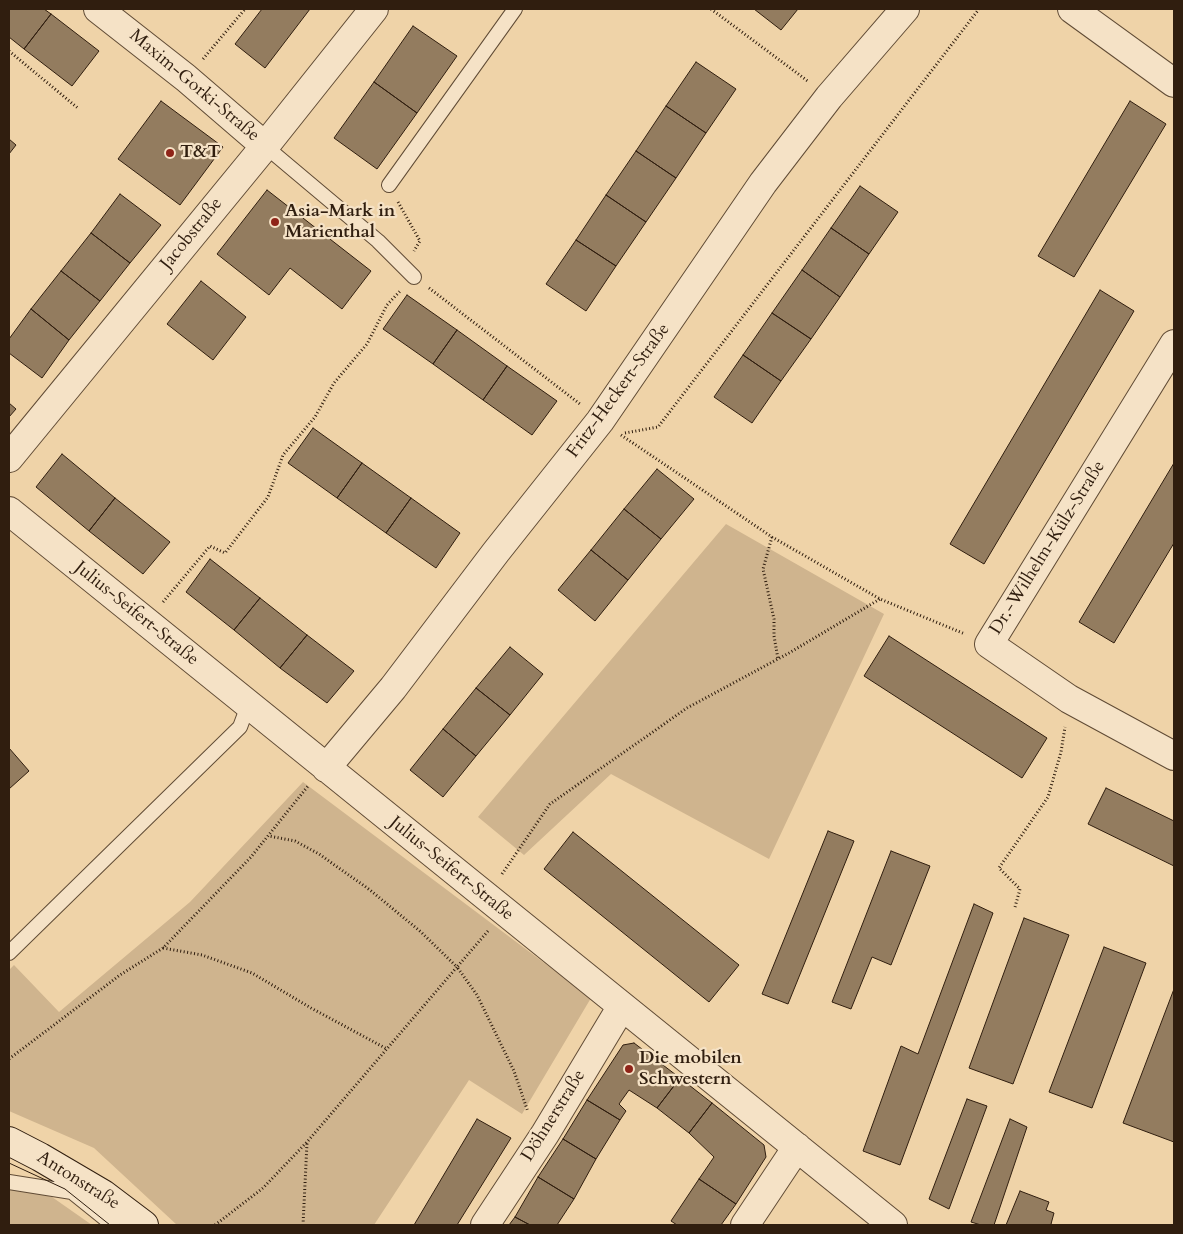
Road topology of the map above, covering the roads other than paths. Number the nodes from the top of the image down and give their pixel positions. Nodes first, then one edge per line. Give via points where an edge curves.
1 (98, 9) edge
2 (374, 9) edge
3 (515, 9) edge
4 (905, 9) edge
5 (1072, 9) edge
6 (1174, 83) edge
7 (265, 146) junction
8 (389, 185) dead end
9 (414, 277) road end
10 (1174, 344) edge
11 (9, 458) edge
12 (9, 511) edge
13 (249, 703) junction
14 (1174, 756) edge
15 (326, 768) junction
16 (9, 953) edge
17 (622, 1006) junction
18 (9, 1141) edge
19 (797, 1147) junction
20 (40, 1157) junction
21 (9, 1182) edge
22 (72, 1192) junction
23 (113, 1225) edge
24 (144, 1225) edge
25 (485, 1225) edge
26 (745, 1225) edge
27 (894, 1225) edge

1 - 7 street, Maxim-Gorki-Straße
2 - 7 street, Jacobstraße
3 - 8 lane
4 - 15 street, Fritz-Heckert-Straße via 829,97 763,183 600,421 393,688
5 - 6 street
7 - 9 lane via 378,241
7 - 11 street, Jacobstraße
10 - 14 street, Dr.-Wilhelm-Külz-Straße via 989,644 1069,699
12 - 13 street, Julius-Seifert-Straße
13 - 15 street, Julius-Seifert-Straße
13 - 16 lane via 240,727
15 - 17 street, Julius-Seifert-Straße
17 - 19 street, Julius-Seifert-Straße
17 - 25 street, Döhnerstraße via 545,1134
18 - 20 street, Antonstraße
19 - 26 street
19 - 27 street, Julius-Seifert-Straße
20 - 22 lane, Antonstraße
20 - 24 street, Antonstraße via 103,1194
21 - 22 lane
22 - 23 lane, Antonstraße

